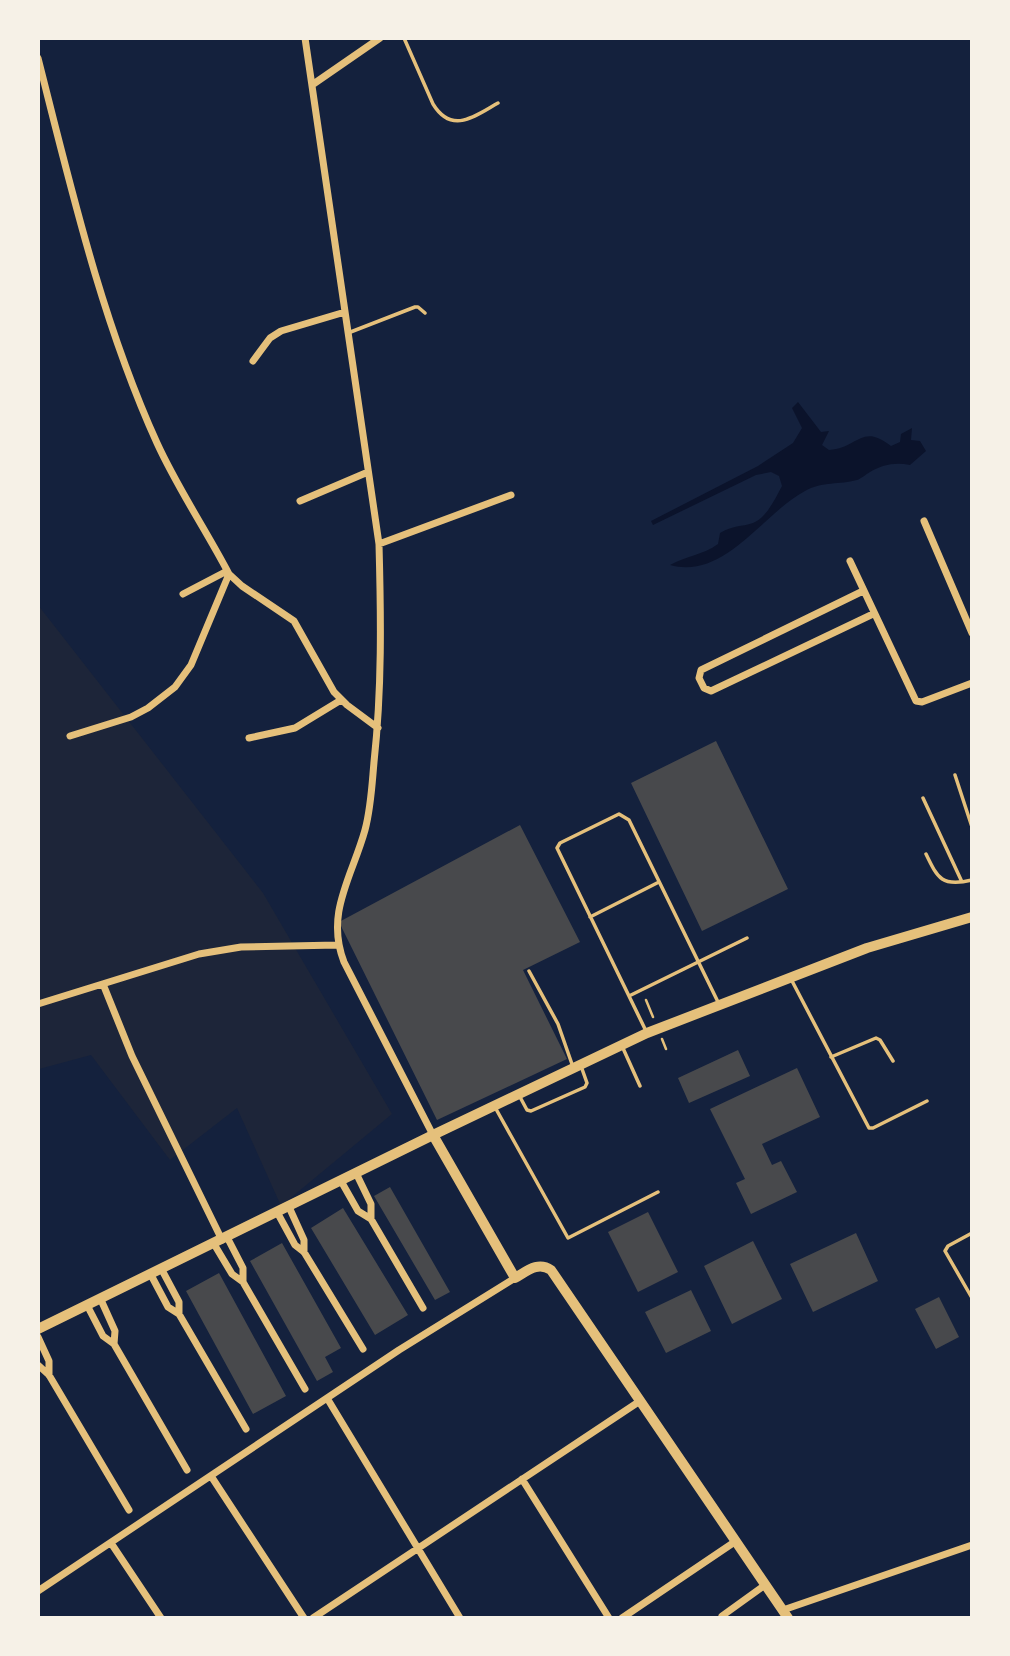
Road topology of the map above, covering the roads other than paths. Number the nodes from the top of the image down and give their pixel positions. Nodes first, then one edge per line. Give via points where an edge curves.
1 (305, 38) edge
2 (380, 38) edge
3 (404, 38) edge
4 (38, 58) edge
5 (312, 85) junction
6 (498, 103) dead end
7 (345, 312) junction
8 (425, 313) dead end
9 (348, 333) junction
10 (253, 361) dead end
11 (368, 472) junction
12 (511, 495) dead end
13 (300, 501) dead end
14 (924, 521) dead end
15 (379, 544) junction
16 (849, 561) dead end
17 (228, 572) junction
18 (863, 591) junction
19 (183, 594) dead end
20 (873, 614) junction
21 (971, 633) edge
22 (971, 682) edge
23 (341, 700) junction
24 (378, 728) junction
25 (70, 737) dead end
26 (249, 738) dead end
27 (955, 775) dead end
28 (923, 798) dead end
29 (971, 827) edge
30 (926, 854) dead end
31 (971, 880) edge
32 (659, 882) junction
33 (962, 882) junction
34 (590, 917) junction
35 (971, 917) edge
36 (747, 938) dead end
37 (337, 945) junction
38 (699, 962) junction
39 (529, 971) dead end
40 (790, 977) junction
41 (103, 984) junction
42 (629, 996) junction
43 (38, 1004) edge
44 (720, 1005) junction
45 (647, 1033) junction
46 (621, 1045) junction
47 (831, 1057) junction
48 (893, 1061) dead end
49 (576, 1066) junction
50 (640, 1086) dead end
51 (518, 1094) junction
52 (927, 1101) dead end
53 (494, 1105) junction
54 (433, 1135) junction
55 (356, 1173) junction
56 (341, 1181) junction
57 (658, 1192) dead end
58 (289, 1207) junction
59 (278, 1212) junction
60 (371, 1219) junction
61 (971, 1233) edge
62 (221, 1240) junction
63 (304, 1252) junction
64 (162, 1270) junction
65 (151, 1275) junction
66 (515, 1278) junction
67 (243, 1282) junction
68 (971, 1298) edge
69 (101, 1300) junction
70 (88, 1307) junction
71 (423, 1308) dead end
72 (179, 1314) junction
73 (38, 1329) edge
74 (38, 1337) edge
75 (114, 1344) junction
76 (363, 1349) dead end
77 (38, 1365) edge
78 (49, 1375) junction
79 (305, 1389) dead end
80 (327, 1398) junction
81 (640, 1401) junction
82 (246, 1429) dead end
83 (187, 1470) dead end
84 (211, 1476) junction
85 (522, 1479) junction
86 (129, 1510) dead end
87 (736, 1541) junction
88 (111, 1543) junction
89 (971, 1545) edge
90 (418, 1548) junction
91 (765, 1585) junction
92 (38, 1591) edge
93 (632, 1614) edge
94 (785, 1614) edge
95 (722, 1616) dead end
96 (162, 1618) edge
97 (304, 1618) edge
98 (313, 1618) edge
99 (460, 1618) edge
100 (609, 1618) edge
101 (622, 1618) edge

1 - 5 street
2 - 5 street
3 - 6 lane via 433,104 447,118 468,120
4 - 17 street via 126,370 169,467
5 - 7 street
7 - 9 street
7 - 10 street via 281,331
8 - 9 lane via 415,307
9 - 11 street
11 - 13 street
11 - 15 street
12 - 15 street
14 - 21 street
15 - 24 street
16 - 18 street
17 - 19 street
17 - 23 street via 293,621
17 - 25 street via 191,665 175,688 131,717
18 - 20 street
18 - 20 street via 701,670 699,678 710,691
20 - 22 street via 916,701
23 - 24 street
23 - 26 street via 295,728
24 - 37 street via 369,810 339,905
27 - 29 lane
28 - 33 lane
30 - 33 lane via 938,878
31 - 33 lane
32 - 34 lane
32 - 34 lane via 626,816 619,814 590,827 557,848
32 - 38 lane
34 - 42 lane
35 - 40 main road
36 - 38 lane
37 - 41 street via 241,947 199,954
37 - 54 street
38 - 42 lane
38 - 44 lane
39 - 49 lane
40 - 44 main road
40 - 47 lane
41 - 43 street
41 - 62 street via 132,1056
42 - 45 lane
44 - 45 main road
45 - 46 main road
46 - 49 main road
46 - 50 lane
47 - 48 lane via 876,1038
47 - 52 lane via 869,1128
49 - 51 main road
49 - 51 lane via 587,1081 585,1087 531,1111
51 - 53 main road
53 - 54 main road
53 - 57 lane via 568,1238
54 - 55 main road
54 - 66 main road
55 - 56 main road
55 - 60 street via 371,1204
56 - 58 main road
56 - 60 street via 358,1211
58 - 59 main road
58 - 63 street via 304,1240
59 - 62 main road
59 - 63 street via 295,1245
60 - 71 street
61 - 68 lane via 945,1251
62 - 64 main road
62 - 67 street via 243,1268
62 - 67 street via 232,1275
63 - 76 street
64 - 65 main road
64 - 72 street via 179,1302
65 - 69 main road
65 - 72 street via 169,1307
66 - 80 street
66 - 81 main road via 535,1266 551,1270
67 - 79 street
69 - 70 main road
69 - 75 street via 115,1331
70 - 73 main road
70 - 75 street via 103,1336
72 - 82 street
74 - 78 street via 49,1361
75 - 83 street
77 - 78 street
78 - 86 street
80 - 84 street
80 - 90 street
81 - 85 street
81 - 87 main road
84 - 88 street
84 - 97 street
85 - 90 street
85 - 100 street
87 - 91 main road
87 - 93 street
88 - 92 street
88 - 96 street
89 - 94 street
90 - 98 street
90 - 99 street
91 - 94 main road
91 - 95 street
93 - 101 street

